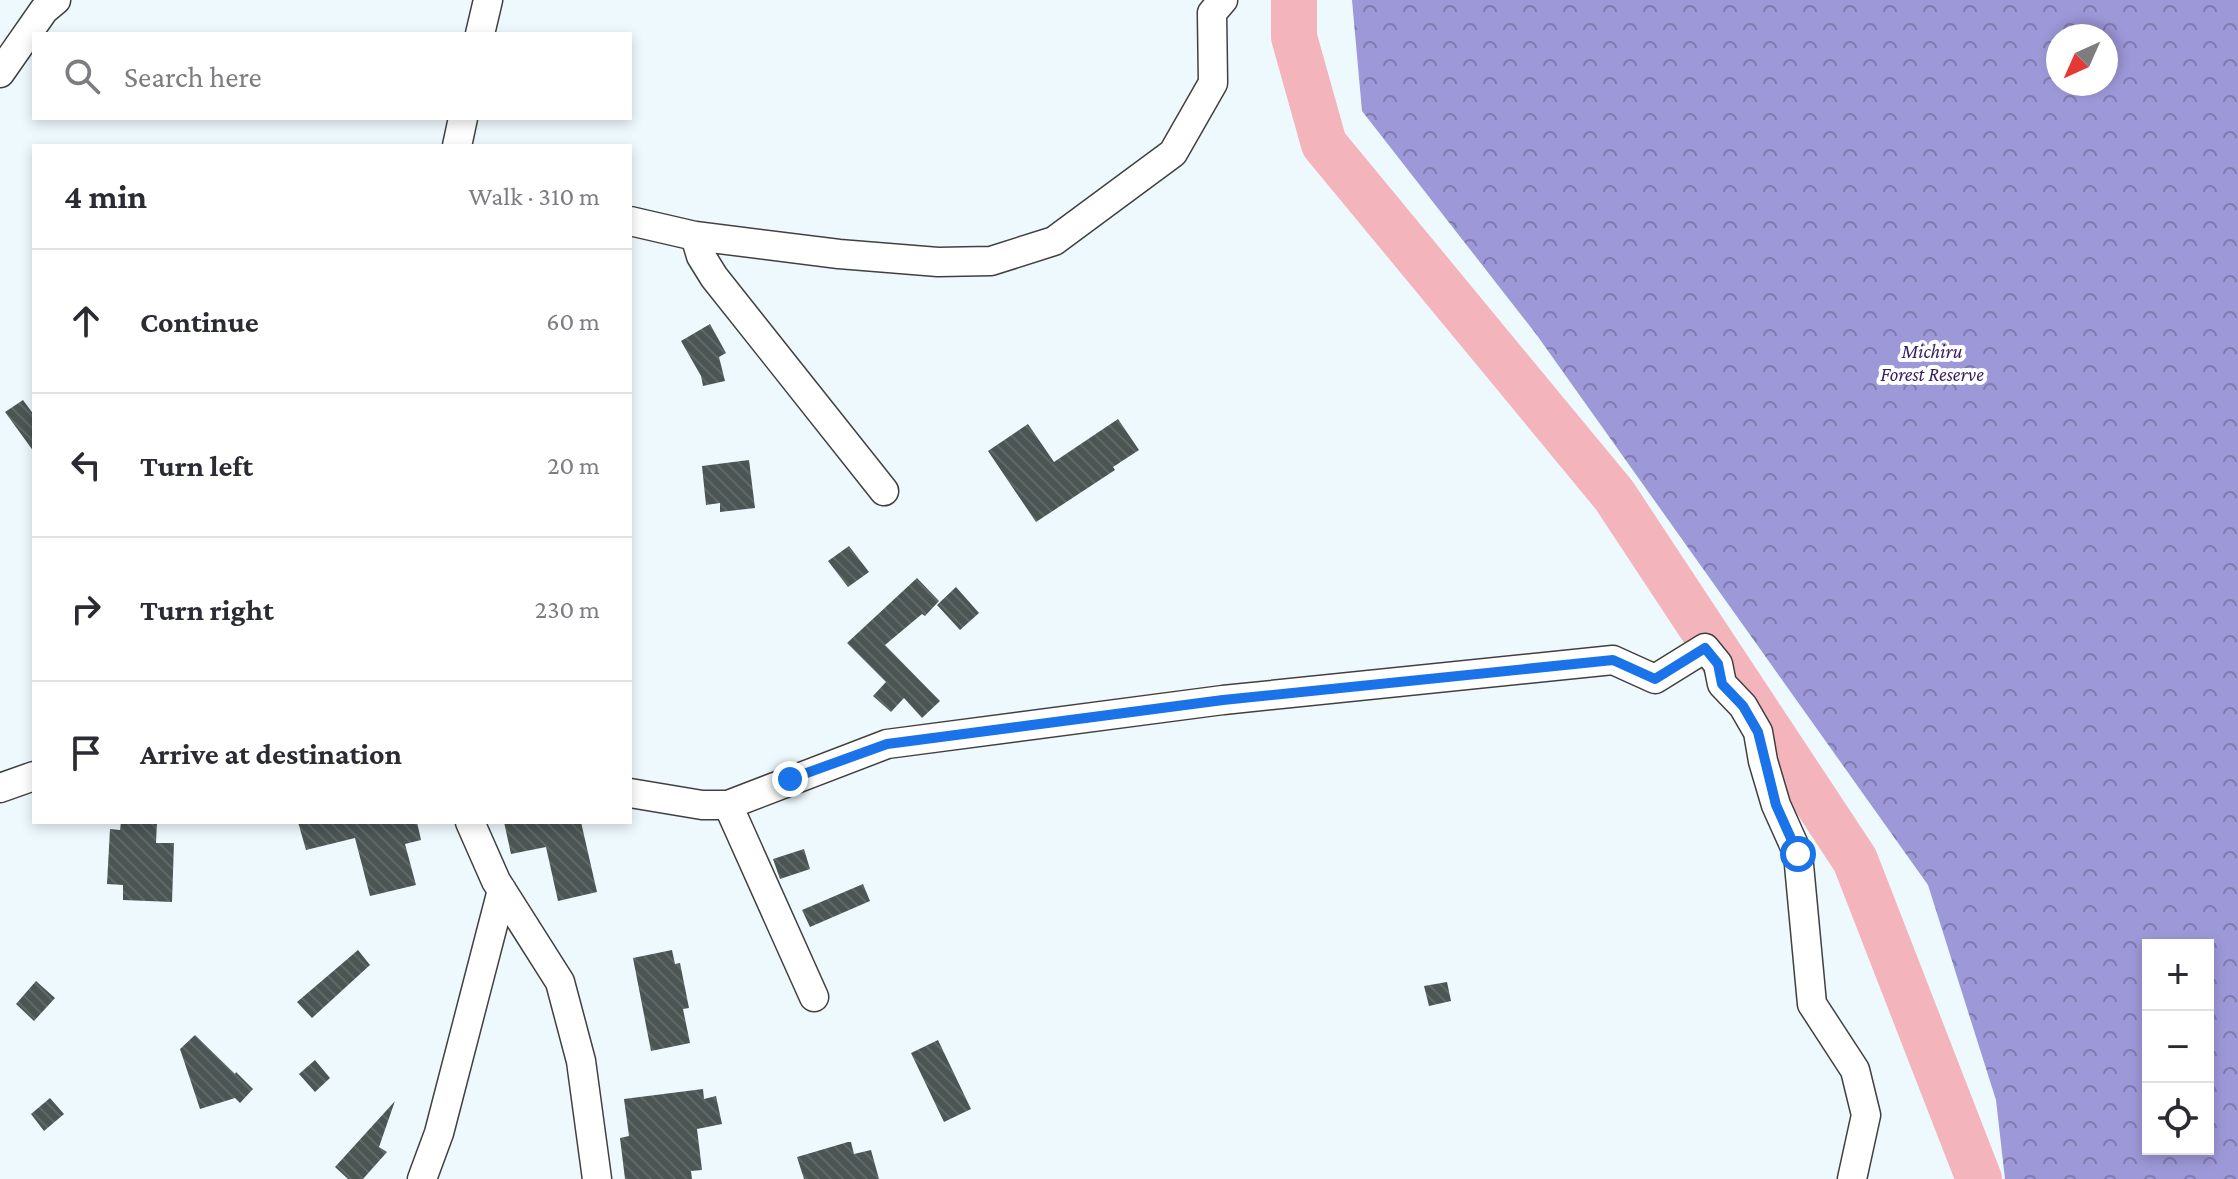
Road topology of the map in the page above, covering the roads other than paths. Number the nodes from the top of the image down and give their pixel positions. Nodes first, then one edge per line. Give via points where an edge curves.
1 (56, 0) edge
2 (488, 0) edge
3 (1223, 0) edge
4 (480, 32) edge
5 (0, 73) edge
6 (463, 120) edge
7 (457, 144) edge
8 (632, 221) edge
9 (695, 236) junction
10 (884, 491) dead end
11 (32, 777) edge
12 (0, 788) edge
13 (632, 793) edge
14 (728, 805) junction
15 (471, 824) edge
16 (502, 890) junction
17 (814, 997) dead end
18 (422, 1179) edge
19 (597, 1179) edge
20 (1852, 1179) edge

1 - 5 street
2 - 4 street
3 - 9 street via 1212,13 1213,83 1173,153 1054,241 991,261 938,262
6 - 7 street
8 - 9 street
9 - 10 street via 714,277
11 - 12 street
13 - 14 street
14 - 17 street
14 - 20 street via 887,744 1223,700 1613,660 1655,679 1705,648 1718,664 1722,684 1758,732 1776,805 1798,854 1812,1004 1855,1070 1866,1115
15 - 16 street
16 - 18 street via 439,1133
16 - 19 street via 560,982 581,1061

